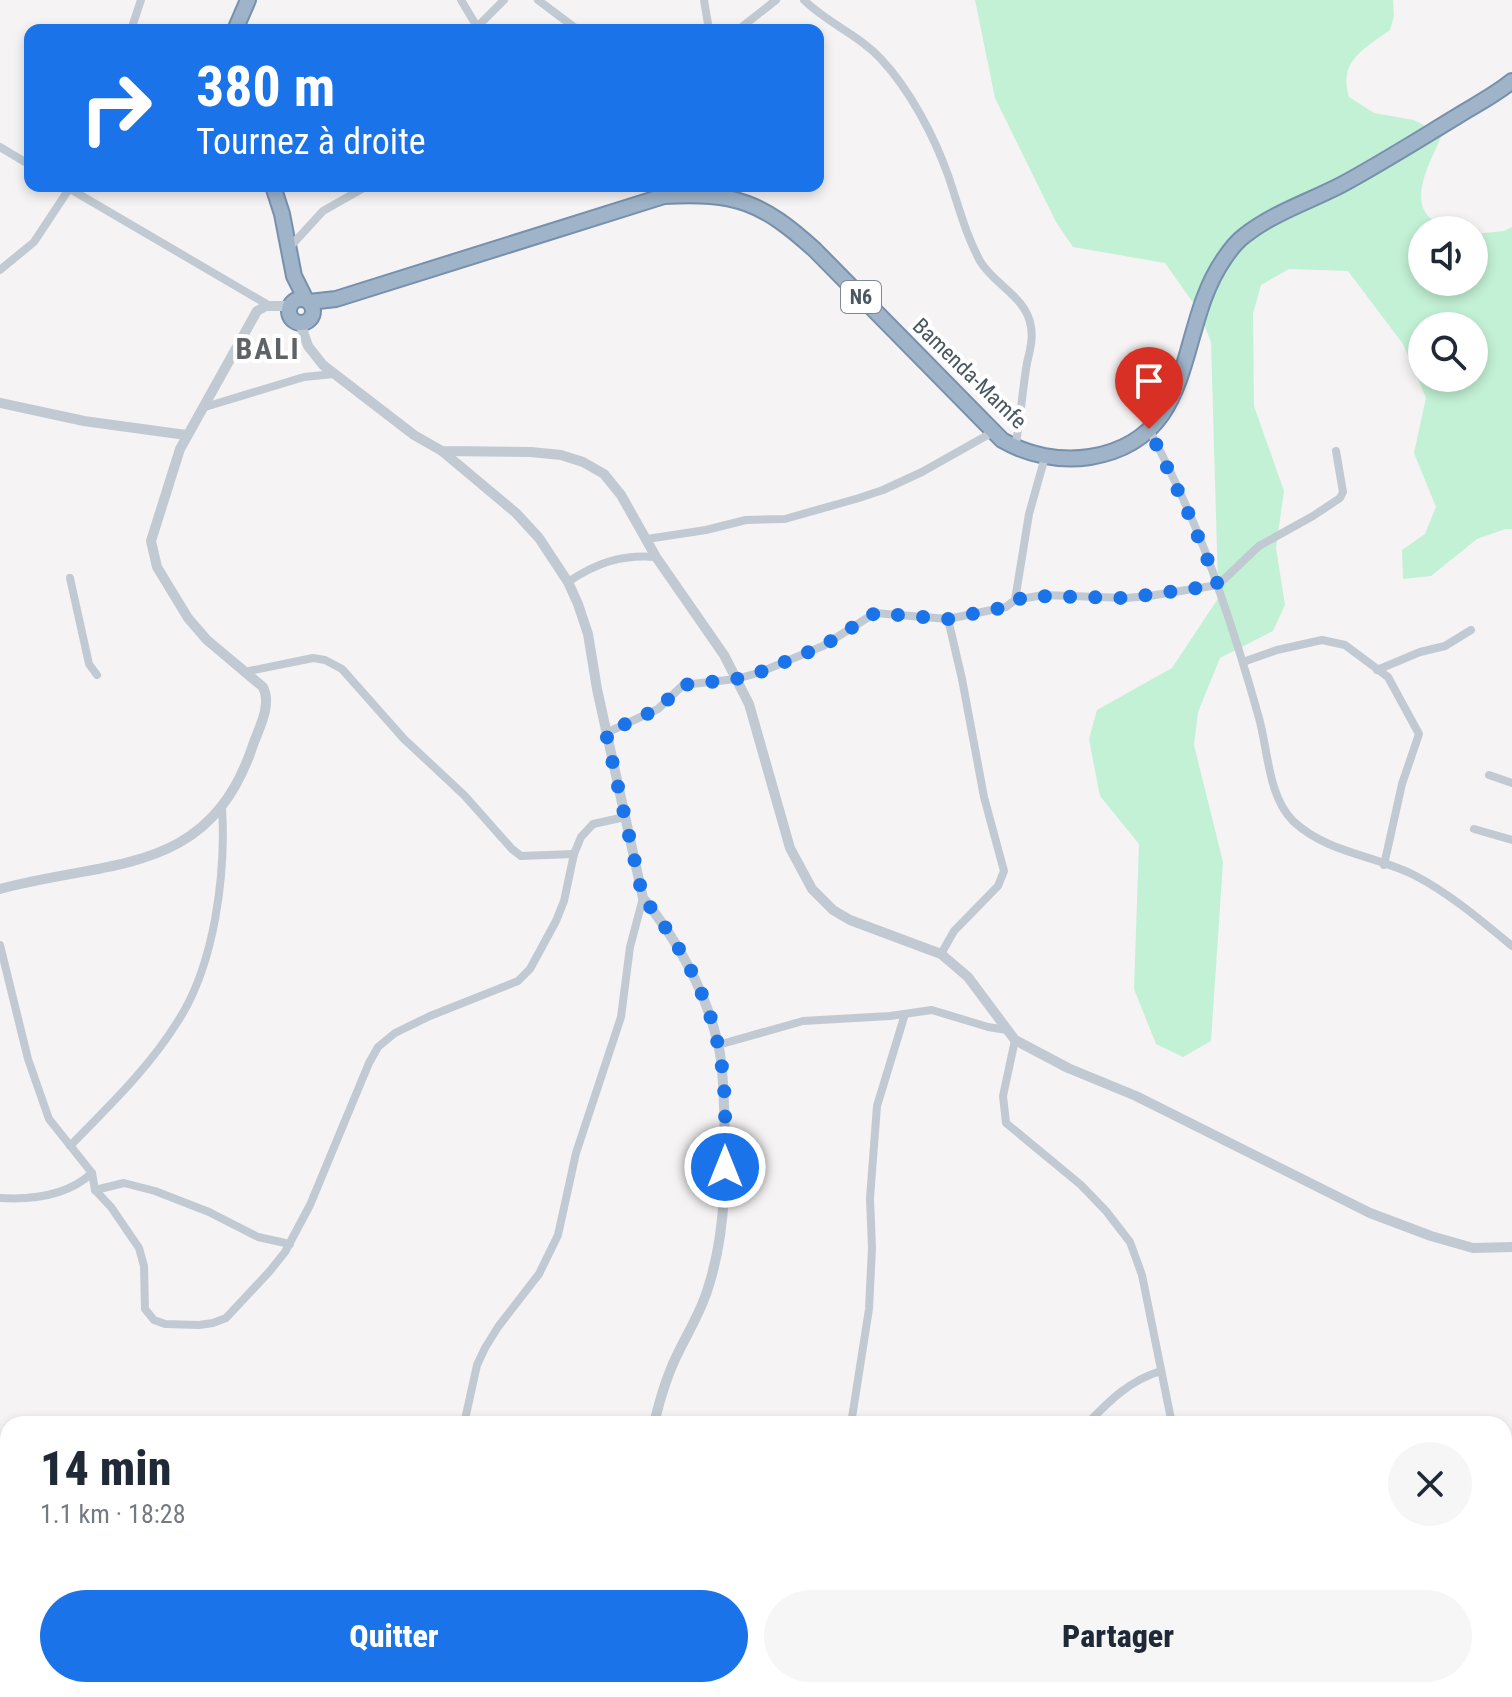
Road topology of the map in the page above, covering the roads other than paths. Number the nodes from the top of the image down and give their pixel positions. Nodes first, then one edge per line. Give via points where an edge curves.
1 (141, 0) edge
2 (248, 0) edge
3 (461, 0) edge
4 (504, 0) edge
5 (538, 0) edge
6 (704, 0) edge
7 (776, 0) edge
8 (804, 0) edge
9 (133, 24) edge
10 (238, 24) edge
11 (475, 24) edge
12 (481, 24) edge
13 (570, 24) edge
14 (708, 24) edge
15 (746, 24) edge
16 (1510, 87) edge
17 (0, 147) edge
18 (24, 161) edge
19 (65, 192) edge
20 (76, 192) edge
21 (275, 192) edge
22 (349, 192) edge
23 (289, 249) junction
24 (0, 270) edge
25 (270, 306) junction
26 (302, 308) junction
27 (334, 374) junction
28 (0, 403) edge
29 (205, 407) junction
30 (1149, 429) junction
31 (993, 432) junction
32 (186, 435) junction
33 (1015, 447) junction
34 (442, 451) junction
35 (1336, 451) dead end
36 (1045, 457) junction
37 (647, 539) junction
38 (656, 557) junction
39 (70, 578) dead end
40 (568, 582) junction
41 (1218, 585) junction
42 (1015, 600) junction
43 (948, 619) junction
44 (1471, 630) dead end
45 (1243, 662) junction
46 (1377, 670) junction
47 (244, 672) junction
48 (97, 675) dead end
49 (736, 679) junction
50 (606, 733) junction
51 (1489, 775) dead end
52 (1512, 783) edge
53 (222, 807) junction
54 (625, 817) junction
55 (1474, 829) dead end
56 (1512, 840) edge
57 (574, 854) junction
58 (1384, 865) junction
59 (0, 889) edge
60 (643, 898) junction
61 (0, 945) edge
62 (1512, 946) edge
63 (941, 954) junction
64 (905, 1014) junction
65 (1007, 1030) junction
66 (1015, 1040) junction
67 (718, 1045) junction
68 (70, 1146) junction
69 (92, 1173) junction
70 (95, 1190) junction
71 (0, 1198) edge
72 (290, 1244) junction
73 (1512, 1247) edge
74 (1161, 1371) junction
75 (466, 1416) edge
76 (657, 1416) edge
77 (852, 1416) edge
78 (1095, 1416) edge
79 (1170, 1416) edge

1 - 9 street
2 - 10 highway
3 - 11 street
4 - 12 street
5 - 13 street
6 - 14 street
7 - 15 street
8 - 33 street via 858,37 902,86 947,172 980,261 1024,307 1032,342
16 - 30 highway, Bamenda-Mamfe / N6 via 1243,236 1207,288 1180,384
17 - 18 street
19 - 24 street via 34,242
20 - 25 street
21 - 23 highway
22 - 23 street via 323,211
23 - 26 highway
25 - 26 street
25 - 29 street via 257,311
26 - 27 street via 312,353
26 - 31 highway, Bamenda-Mamfe / N6 via 664,196 730,198 789,226
27 - 29 street via 304,377
27 - 34 street
28 - 32 street
29 - 32 street
30 - 36 highway, Bamenda-Mamfe / N6 via 1100,456
30 - 41 street
31 - 33 highway, Bamenda-Mamfe / N6
31 - 37 street via 922,472 859,498 785,519 746,520
32 - 47 street via 153,529 155,560 188,618
33 - 36 highway, Bamenda-Mamfe / N6
34 - 37 street via 531,452 583,462 604,474
34 - 40 street via 516,513
35 - 41 street via 1340,498 1259,546
36 - 42 street
37 - 38 street
38 - 40 street via 616,558
38 - 49 street
39 - 48 street via 89,664
40 - 50 street via 588,634
41 - 42 street via 1126,598 1043,595
41 - 45 street
42 - 43 street via 1006,607
43 - 49 street via 875,613 823,646
43 - 63 street via 1004,871 998,886 954,931
44 - 46 street via 1445,646
45 - 46 street via 1322,640 1345,645
45 - 58 street via 1273,783 1290,818 1307,833
46 - 58 street via 1388,677 1419,734
47 - 53 street via 263,687 267,700 249,757
47 - 57 street via 313,658 342,669 512,849 521,856
49 - 50 street via 683,685 658,709
49 - 63 street via 749,704 785,836 812,889 850,920
50 - 54 street
51 - 52 street
53 - 59 street via 186,840 147,858
53 - 68 street via 218,903 205,957 181,1018 143,1069
54 - 57 street via 593,824
54 - 60 street
55 - 56 street
57 - 72 street via 560,911 530,969 518,981 421,1020 378,1047
58 - 62 street via 1413,875
60 - 67 street via 696,983
60 - 75 street via 621,1017 576,1153 558,1235 539,1274 485,1348
61 - 68 street via 37,1089 49,1119
63 - 65 street via 968,977
64 - 65 street via 932,1010
64 - 67 street via 803,1021
64 - 77 street via 877,1106 869,1309
65 - 66 street
66 - 73 street via 1370,1213 1473,1248
66 - 74 street via 1003,1096 1006,1123 1081,1185 1130,1242
67 - 76 street via 725,1167 713,1269
68 - 69 street
69 - 70 street
69 - 71 street via 64,1192
70 - 72 street via 124,1183 155,1191 258,1237
70 - 72 street via 139,1248 145,1309 165,1324 199,1325 226,1318
74 - 78 street via 1127,1387
74 - 79 street

